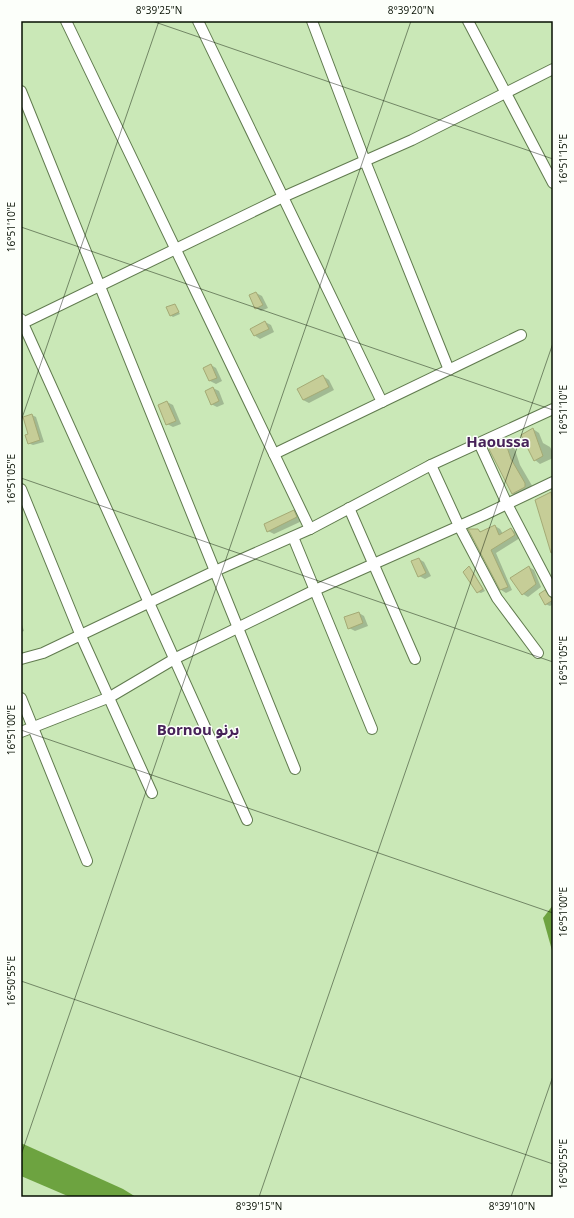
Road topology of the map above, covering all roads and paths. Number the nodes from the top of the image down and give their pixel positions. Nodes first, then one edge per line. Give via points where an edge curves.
1 (66, 21) edge
2 (198, 21) edge
3 (312, 21) edge
4 (468, 21) edge
5 (553, 69) edge
6 (21, 91) edge
7 (505, 93) junction
8 (365, 161) junction
9 (553, 183) edge
10 (283, 197) junction
11 (176, 250) junction
12 (100, 287) junction
13 (22, 322) edge
14 (521, 335) dead end
15 (449, 370) junction
16 (382, 402) junction
17 (553, 409) edge
18 (479, 443) junction
19 (274, 454) junction
20 (430, 465) junction
21 (553, 482) edge
22 (21, 490) edge
23 (507, 504) junction
24 (349, 508) junction
25 (459, 526) junction
26 (310, 529) junction
27 (293, 537) junction
28 (372, 564) junction
29 (215, 571) junction
30 (552, 589) edge
31 (315, 590) junction
32 (150, 604) junction
33 (238, 628) junction
34 (81, 636) junction
35 (538, 653) dead end
36 (176, 658) junction
37 (21, 659) edge
38 (415, 660) dead end
39 (110, 697) junction
40 (21, 698) edge
41 (33, 729) junction
42 (372, 729) dead end
43 (21, 732) edge
44 (295, 769) dead end
45 (152, 793) dead end
46 (247, 820) dead end
47 (87, 861) dead end

1 - 11 street
2 - 10 street
3 - 8 street
4 - 7 street
5 - 7 street
6 - 12 street
7 - 8 street
7 - 9 street
8 - 10 street
8 - 15 street
10 - 11 street
10 - 16 street
11 - 12 street
11 - 19 street
12 - 13 street
12 - 29 street
13 - 32 street
14 - 15 street
15 - 16 street
16 - 19 street
17 - 18 street
18 - 20 street
18 - 23 street
19 - 26 street
20 - 24 street
20 - 25 street
21 - 23 street
22 - 34 street
23 - 25 street
23 - 30 street
24 - 26 street
24 - 28 street
25 - 28 street
25 - 35 street via 497,598
26 - 27 street
27 - 29 street
27 - 31 street
28 - 31 street
28 - 38 street
29 - 32 street
29 - 33 street
31 - 33 street
31 - 42 street
32 - 34 street
32 - 36 street
33 - 36 street
33 - 44 street
34 - 37 street via 43,653
34 - 39 street
36 - 39 street
36 - 46 street
39 - 41 street
39 - 45 street
40 - 41 street
41 - 43 street
41 - 47 street

